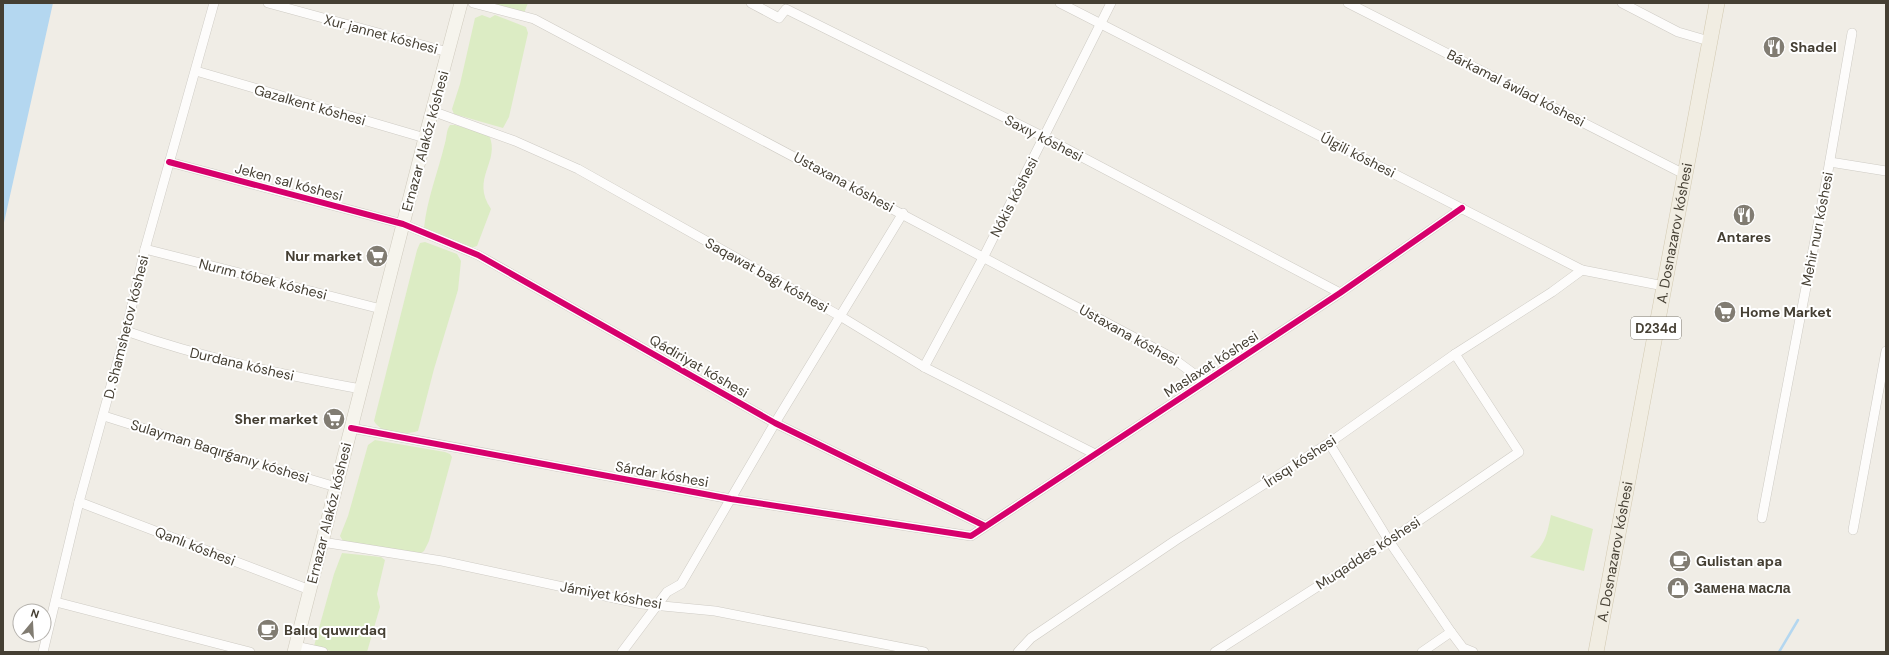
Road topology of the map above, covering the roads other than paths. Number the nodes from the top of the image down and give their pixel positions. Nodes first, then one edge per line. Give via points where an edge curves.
1 (214, 3) edge
2 (268, 3) edge
3 (461, 3) edge
4 (473, 3) edge
5 (751, 3) edge
6 (1060, 3) edge
7 (1111, 3) edge
8 (1348, 3) edge
9 (1622, 3) edge
10 (1717, 3) edge
11 (1101, 24) junction
12 (1852, 33) dead end
13 (1709, 41) junction
14 (448, 52) junction
15 (196, 71) junction
16 (432, 111) junction
17 (1044, 137) junction
18 (425, 138) junction
19 (168, 162) junction
20 (1830, 162) junction
21 (1886, 171) edge
22 (1684, 174) junction
23 (1462, 208) junction
24 (903, 213) junction
25 (403, 224) junction
26 (145, 249) junction
27 (984, 256) junction
28 (1582, 270) junction
29 (1664, 286) junction
30 (1340, 293) junction
31 (381, 309) junction
32 (840, 316) junction
33 (126, 331) junction
34 (1886, 351) edge
35 (1455, 354) junction
36 (924, 367) junction
37 (1205, 382) junction
38 (361, 389) junction
39 (104, 416) junction
40 (775, 423) junction
41 (351, 428) junction
42 (1330, 443) junction
43 (1095, 454) junction
44 (336, 487) junction
45 (730, 499) junction
46 (80, 502) junction
47 (1762, 518) dead end
48 (986, 526) junction
49 (1853, 530) dead end
50 (971, 536) joint
51 (1389, 541) junction
52 (322, 542) junction
53 (310, 590) junction
54 (56, 602) junction
55 (657, 604) junction
56 (1450, 632) junction
57 (295, 649) edge
58 (44, 652) edge
59 (250, 652) edge
60 (323, 652) edge
61 (622, 652) edge
62 (924, 652) edge
63 (1018, 652) edge
64 (1215, 652) edge
65 (1422, 652) edge
66 (1473, 652) edge
67 (1596, 652) edge

1 - 15 street, D. Shamshetov kóshesi
2 - 14 street, Xur jannet kóshesi
3 - 14 main road, Ernazar Alakóz kóshesi
4 - 24 street, Ustaxana kóshesi via 534,19
5 - 17 street, Saxıy kóshesi via 779,18 786,9
6 - 11 street, Úlgili kóshesi
7 - 11 street, Nókis kóshesi
8 - 22 street, Bárkamal áwlad kóshesi
9 - 13 street via 1678,32
10 - 13 main road, A. Dosnazarov kóshesi / D234d
11 - 17 street, Nókis kóshesi
11 - 23 street, Úlgili kóshesi
12 - 20 street, Mehir nurı kóshesi
13 - 22 main road, A. Dosnazarov kóshesi / D234d
14 - 16 main road, Ernazar Alakóz kóshesi
15 - 18 street, Gazalkent kóshesi
15 - 19 street, D. Shamshetov kóshesi
16 - 18 main road, Ernazar Alakóz kóshesi
16 - 32 street, Saqawat baǵı kóshesi via 515,141 578,169
17 - 27 street, Nókis kóshesi
17 - 30 street, Saxıy kóshesi
18 - 25 main road, Ernazar Alakóz kóshesi
19 - 25 street, Jeken sal kóshesi
19 - 26 street, D. Shamshetov kóshesi
20 - 21 street
20 - 47 street, Mehir nurı kóshesi
22 - 29 main road, A. Dosnazarov kóshesi / D234d
23 - 28 street, Úlgili kóshesi
23 - 30 street, Maslaxat kóshesi
24 - 27 street, Ustaxana kóshesi
24 - 32 street
25 - 31 main road, Ernazar Alakóz kóshesi
25 - 40 street, Qádiriyat kóshesi via 478,255
26 - 31 street, Nurım tóbek kóshesi
26 - 33 street, D. Shamshetov kóshesi
27 - 36 street, Nókis kóshesi
27 - 37 street, Ustaxana kóshesi via 1171,356
28 - 29 street, Úlgili kóshesi
28 - 35 street, Írısqı kóshesi
29 - 67 main road, A. Dosnazarov kóshesi / D234d
30 - 37 street, Maslaxat kóshesi
31 - 38 main road, Ernazar Alakóz kóshesi
32 - 36 street, Saqawat baǵı kóshesi
32 - 40 street
33 - 38 street, Durdana kóshesi via 172,347 292,376
33 - 39 street, D. Shamshetov kóshesi
34 - 49 street
35 - 42 street, Írısqı kóshesi
35 - 51 street, Muqaddes kóshesi via 1519,452
36 - 43 street, Saqawat baǵı kóshesi
37 - 43 street, Maslaxat kóshesi
38 - 41 main road, Ernazar Alakóz kóshesi
39 - 44 street, Sulayman Baqırǵanıy kóshesi
39 - 46 street, D. Shamshetov kóshesi
40 - 45 street
40 - 48 street, Qádiriyat kóshesi
41 - 44 main road, Ernazar Alakóz kóshesi
41 - 45 street, Sárdar kóshesi
42 - 51 street
42 - 63 street, Írısqı kóshesi via 1176,540 1031,638
43 - 48 street, Maslaxat kóshesi
44 - 52 main road, Ernazar Alakóz kóshesi
45 - 50 street, Sárdar kóshesi
45 - 55 street via 681,584 667,592
46 - 53 street, Qanlı kóshesi
46 - 54 street, D. Shamshetov kóshesi
48 - 50 street, Maslaxat kóshesi
51 - 56 street
51 - 64 street, Muqaddes kóshesi
52 - 53 main road, Ernazar Alakóz kóshesi
52 - 55 street, Jámiyet kóshesi via 442,561 642,604
53 - 57 main road, Ernazar Alakóz kóshesi
54 - 58 street, D. Shamshetov kóshesi
54 - 59 street
55 - 61 street
55 - 62 street, Jámiyet kóshesi via 715,611
56 - 65 street
56 - 66 street via 1463,648
57 - 60 street

